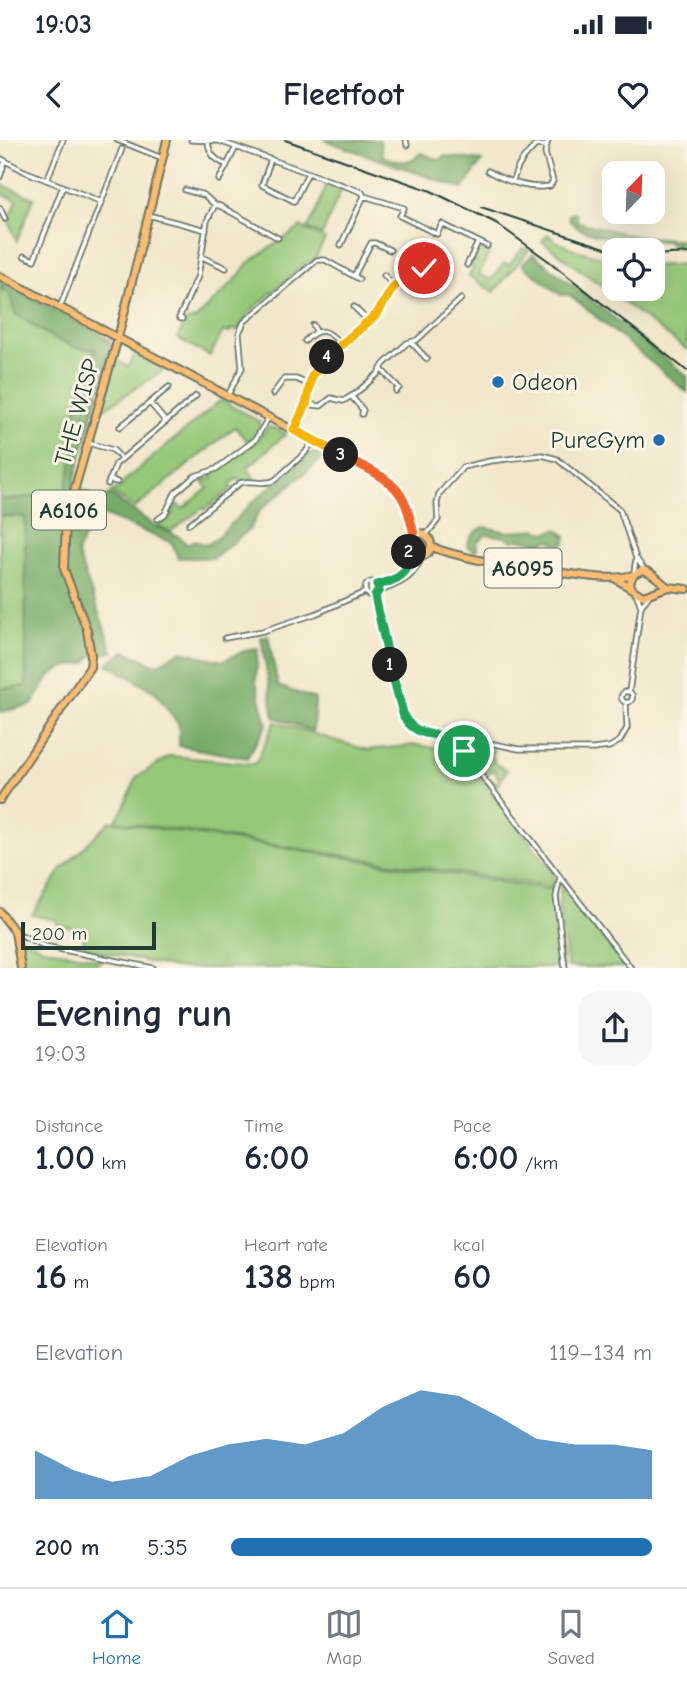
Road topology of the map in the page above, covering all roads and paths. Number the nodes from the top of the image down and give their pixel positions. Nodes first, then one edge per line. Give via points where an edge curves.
1 (64, 140) edge
2 (117, 140) edge
3 (167, 140) edge
4 (191, 140) edge
5 (548, 140) edge
6 (208, 141) edge
7 (546, 146) junction
8 (236, 147) junction
9 (122, 149) dead end
10 (162, 158) junction
11 (271, 159) junction
12 (2, 160) edge
13 (226, 165) junction
14 (488, 171) dead end
15 (308, 173) junction
16 (0, 177) edge
17 (47, 180) junction
18 (219, 180) dead end
19 (513, 181) junction
20 (63, 186) junction
21 (185, 190) dead end
22 (364, 196) junction
23 (102, 202) junction
24 (215, 205) junction
25 (0, 208) edge
26 (148, 215) junction
27 (5, 219) dead end
28 (206, 230) junction
29 (278, 238) dead end
30 (478, 242) junction
31 (341, 245) dead end
32 (487, 246) dead end
33 (390, 250) dead end
34 (24, 256) dead end
35 (202, 257) junction
36 (413, 265) dead end
37 (467, 265) dead end
38 (226, 268) dead end
39 (424, 268) dead end
40 (415, 272) junction
41 (384, 275) dead end
42 (0, 276) edge
43 (394, 286) junction
44 (461, 299) dead end
45 (60, 307) junction
46 (354, 307) dead end
47 (182, 319) dead end
48 (369, 322) junction
49 (313, 325) dead end
50 (316, 331) junction
51 (118, 338) junction
52 (305, 341) dead end
53 (411, 342) junction
54 (342, 345) junction
55 (427, 359) dead end
56 (381, 369) junction
57 (309, 384) junction
58 (166, 388) dead end
59 (396, 391) dead end
60 (273, 394) dead end
61 (228, 395) junction
62 (196, 396) dead end
63 (351, 396) junction
64 (190, 401) junction
65 (150, 403) junction
66 (306, 404) junction
67 (194, 406) dead end
68 (362, 414) dead end
69 (269, 417) junction
70 (166, 422) junction
71 (122, 424) dead end
72 (294, 430) junction
73 (313, 441) junction
74 (88, 443) junction
75 (122, 459) junction
76 (117, 482) dead end
77 (158, 519) dead end
78 (193, 523) dead end
79 (414, 534) junction
80 (426, 535) junction
81 (431, 547) junction
82 (409, 552) junction
83 (422, 556) junction
84 (636, 558) junction
85 (646, 570) junction
86 (634, 574) junction
87 (616, 579) junction
88 (656, 579) junction
89 (377, 585) junction
90 (668, 587) junction
91 (687, 589) edge
92 (365, 592) junction
93 (634, 592) junction
94 (652, 593) junction
95 (377, 594) junction
96 (641, 606) junction
97 (225, 638) dead end
98 (629, 692) junction
99 (626, 703) junction
100 (464, 737) junction
101 (0, 800) edge
102 (560, 877) junction
103 (0, 912) edge
104 (15, 932) junction
105 (21, 968) edge
106 (153, 968) edge
107 (565, 968) edge
108 (631, 968) edge

1 - 17 street
2 - 10 street
3 - 10 main road, A6106
4 - 6 street
5 - 7 street
6 - 8 street
6 - 13 street via 210,153
7 - 19 street via 536,145 524,157
7 - 19 street via 553,184 540,187
8 - 11 street
8 - 13 street
9 - 23 street
10 - 26 main road, A6106
11 - 15 street
11 - 15 street via 262,185 294,201
12 - 16 street
12 - 17 street
13 - 18 street
14 - 19 street
15 - 22 street
17 - 20 street
20 - 23 street
20 - 34 street via 34,260
21 - 24 street via 204,195
22 - 30 street via 404,208 400,216 437,234 442,224
22 - 31 street
23 - 45 street
24 - 28 street
24 - 29 street
25 - 27 street
26 - 28 street
26 - 51 main road, A6106
28 - 35 street
30 - 32 street
30 - 37 street
33 - 61 street via 371,243 357,277 317,260 244,322 239,333 242,368
35 - 38 street
35 - 47 street
36 - 40 street
39 - 40 street
40 - 43 street
41 - 43 street
42 - 45 main road
43 - 48 street
44 - 53 street
45 - 51 main road
46 - 48 street
48 - 54 street
49 - 50 street
50 - 52 street
50 - 54 street via 329,333
51 - 61 main road
51 - 74 main road, THE WISP / A6106
53 - 55 street
53 - 56 street
54 - 57 street via 316,369
56 - 59 street via 399,388
56 - 63 street
57 - 60 street via 284,379
57 - 66 street
58 - 65 street
61 - 69 main road
62 - 64 street
63 - 66 street via 343,401 331,398 318,406
63 - 68 street
64 - 67 street
64 - 70 street
65 - 70 street
65 - 71 street
66 - 72 street
69 - 72 main road
69 - 77 street via 255,440 175,493
70 - 75 street
72 - 73 main road
73 - 78 street via 271,483 240,483
73 - 79 main road via 393,485 404,500
74 - 75 street via 113,450
74 - 101 main road, THE WISP / A6106 via 66,519 64,561 65,576 87,630 90,667
75 - 76 street via 108,482
79 - 80 main road
79 - 82 main road via 407,543
80 - 81 main road
80 - 84 street via 437,523 440,492 463,467 548,456 620,510
81 - 83 main road
81 - 87 main road, A6095 via 482,561
82 - 83 main road
82 - 89 street via 405,572
83 - 95 street via 408,580
84 - 85 street
84 - 86 street
85 - 86 main road, A6095
85 - 88 main road, A6095
86 - 87 main road, A6095
86 - 93 main road via 630,583
87 - 93 main road, A6095
88 - 90 main road, A6095
88 - 94 main road
89 - 92 street via 368,583
89 - 95 street
90 - 91 main road, A6095
90 - 94 main road, A6095
92 - 95 street
92 - 97 street via 315,614
93 - 94 main road, A6095
93 - 96 street
94 - 96 street
95 - 100 street via 408,724 429,735
96 - 98 street
98 - 99 street via 622,696
98 - 99 street via 633,699
99 - 100 street via 626,728 620,741 609,747 519,749
100 - 102 street via 467,757
102 - 107 street via 556,897
102 - 108 street
103 - 104 main road
104 - 105 main road
104 - 106 street via 44,946

